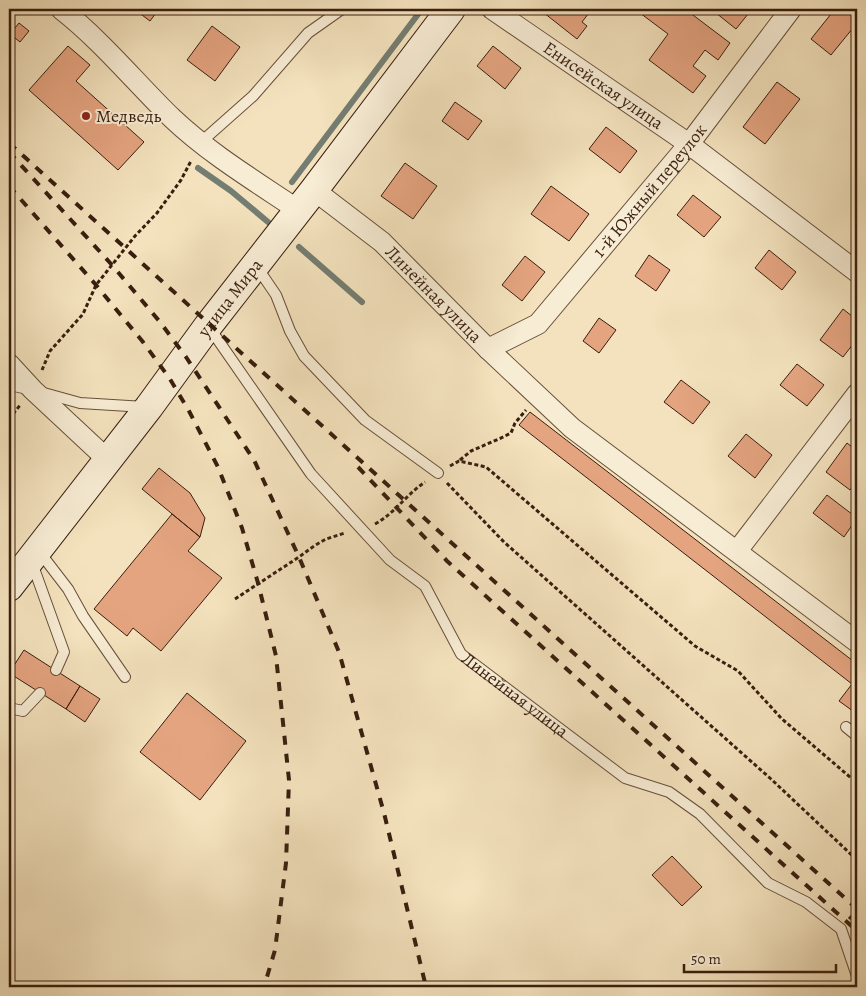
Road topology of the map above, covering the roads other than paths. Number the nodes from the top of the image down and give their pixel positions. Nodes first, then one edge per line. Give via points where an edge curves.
1 (61, 9) edge
2 (342, 9) edge
3 (451, 9) edge
4 (492, 9) edge
5 (791, 9) edge
6 (200, 143) junction
7 (689, 144) junction
8 (306, 200) junction
9 (255, 264) junction
10 (857, 272) edge
11 (208, 326) junction
12 (488, 349) junction
13 (9, 364) edge
14 (9, 386) edge
15 (33, 390) junction
16 (857, 394) edge
17 (149, 407) junction
18 (108, 460) junction
19 (438, 473) road end
20 (737, 551) junction
21 (34, 554) junction
22 (9, 587) edge
23 (857, 642) edge
24 (56, 670) dead end
25 (125, 677) dead end
26 (40, 693) dead end
27 (9, 708) edge
28 (846, 727) dead end
29 (857, 736) edge
30 (857, 976) edge

1 - 6 street, Линейная улица
2 - 6 lane via 308,33 253,96
3 - 8 main road, улица Мира
4 - 7 street, Енисейская улица
5 - 7 street, 1-й Южный переулок
6 - 8 street, Линейная улица
7 - 10 street, Енисейская улица
7 - 12 street, 1-й Южный переулок via 538,324
8 - 9 main road, улица Мира
8 - 12 street, Линейная улица via 382,242
9 - 11 main road, улица Мира
9 - 19 lane via 276,294 290,332 304,356 365,420
11 - 17 main road, улица Мира
11 - 30 lane, Линейная улица via 311,474 390,560 425,586 461,654 625,778 669,792 700,814 768,883 806,902 841,929
12 - 20 street, Линейная улица via 572,428
13 - 15 street
14 - 15 lane
15 - 17 lane via 80,403
15 - 18 street
16 - 20 street
17 - 18 main road, улица Мира
18 - 21 main road, улица Мира
20 - 23 street, Линейная улица
21 - 22 main road, улица Мира
21 - 24 lane via 64,652
21 - 25 lane via 68,588
26 - 27 lane via 23,711
28 - 29 lane

